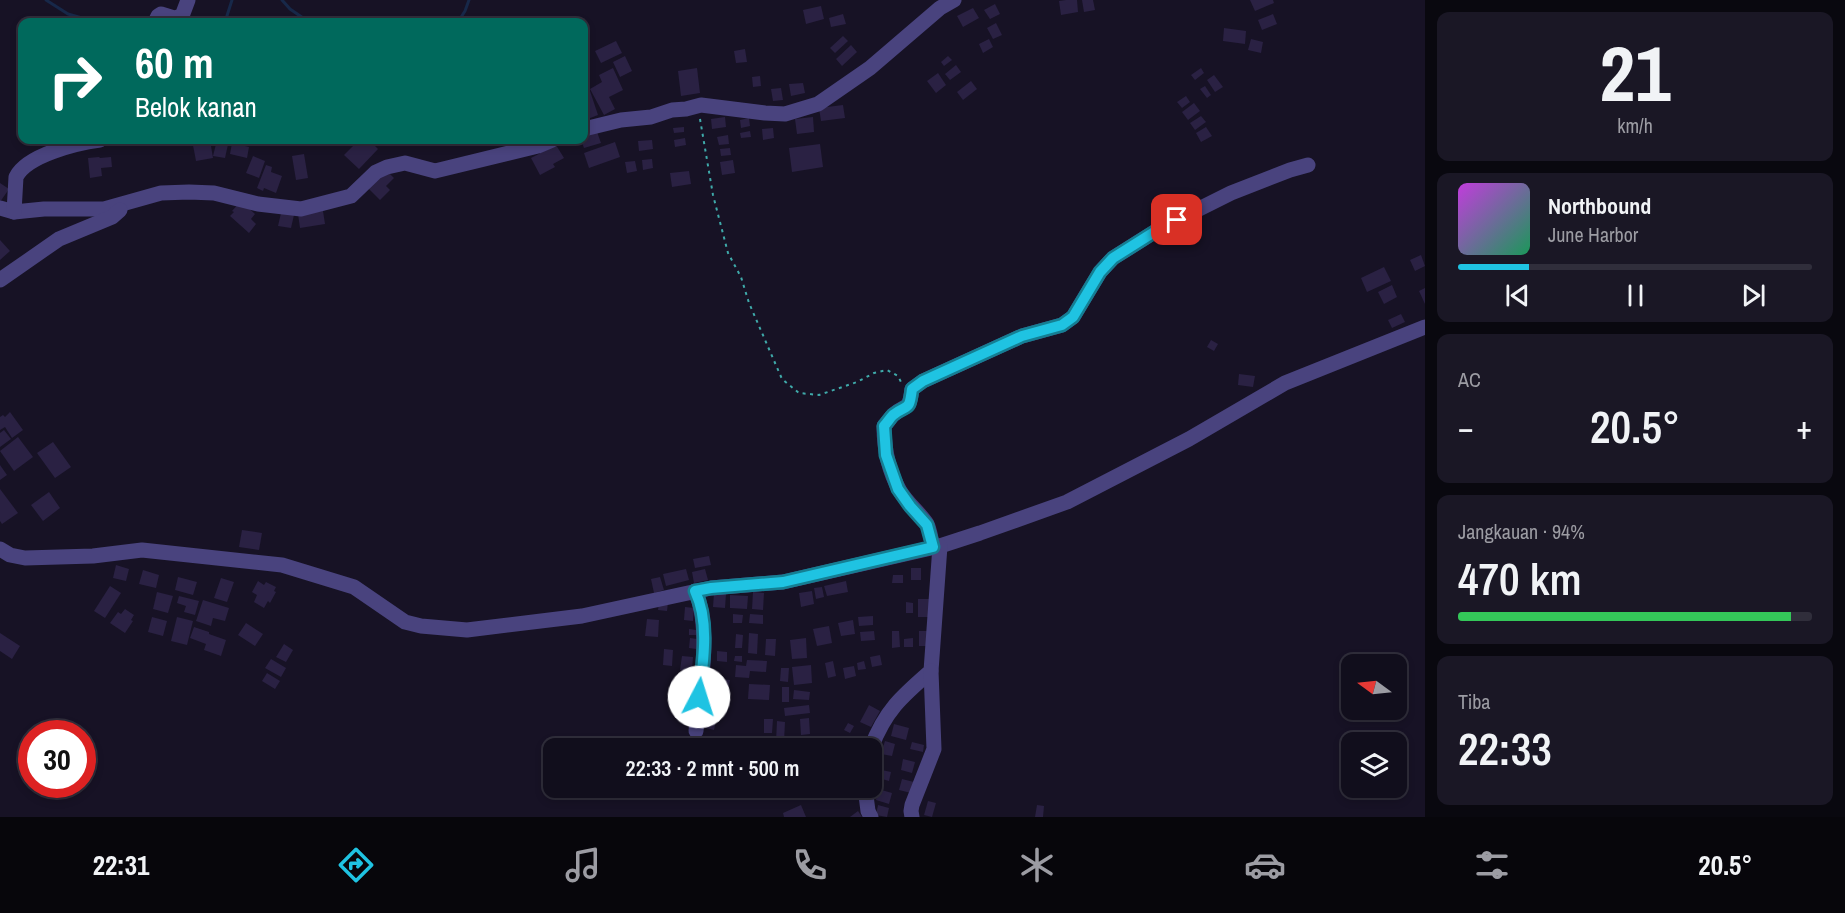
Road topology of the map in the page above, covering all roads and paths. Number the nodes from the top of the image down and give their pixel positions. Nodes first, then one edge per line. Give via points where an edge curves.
1 (188, 0) edge
2 (954, 0) edge
3 (157, 18) edge
4 (174, 18) edge
5 (174, 18) edge
6 (695, 106) junction
7 (588, 128) edge
8 (77, 144) edge
9 (543, 144) edge
10 (1308, 165) dead end
11 (126, 203) junction
12 (7, 210) edge
13 (0, 280) edge
14 (1425, 327) edge
15 (902, 383) dead end
16 (936, 547) junction
17 (0, 549) edge
18 (695, 591) junction
19 (931, 671) junction
20 (696, 731) dead end
21 (876, 738) edge
22 (867, 798) edge
23 (871, 817) edge
24 (912, 817) edge

1 - 4 street via 182,16
2 - 6 street via 818,104 785,114
3 - 5 street via 161,14
6 - 7 street
6 - 15 path via 728,253 782,379 799,393 819,395 887,370
8 - 12 street via 32,161 17,173
9 - 11 street via 435,171 405,163 387,167 376,172 351,196 301,209 189,192 161,193
10 - 16 street via 1231,193 1159,229 1113,258 1073,317 1062,325 1022,336 912,389 907,408 894,414 884,426 886,455 898,489 927,525
11 - 12 street via 104,209
11 - 13 street via 112,217 59,239
14 - 16 street via 1285,383 1189,439 1067,502
16 - 18 street via 783,582
16 - 19 street
17 - 18 street via 25,558 142,550 282,565 354,587 405,622 467,630 582,616
18 - 20 street via 704,632
19 - 21 street via 886,715
19 - 24 street via 934,749 910,811
22 - 23 street

